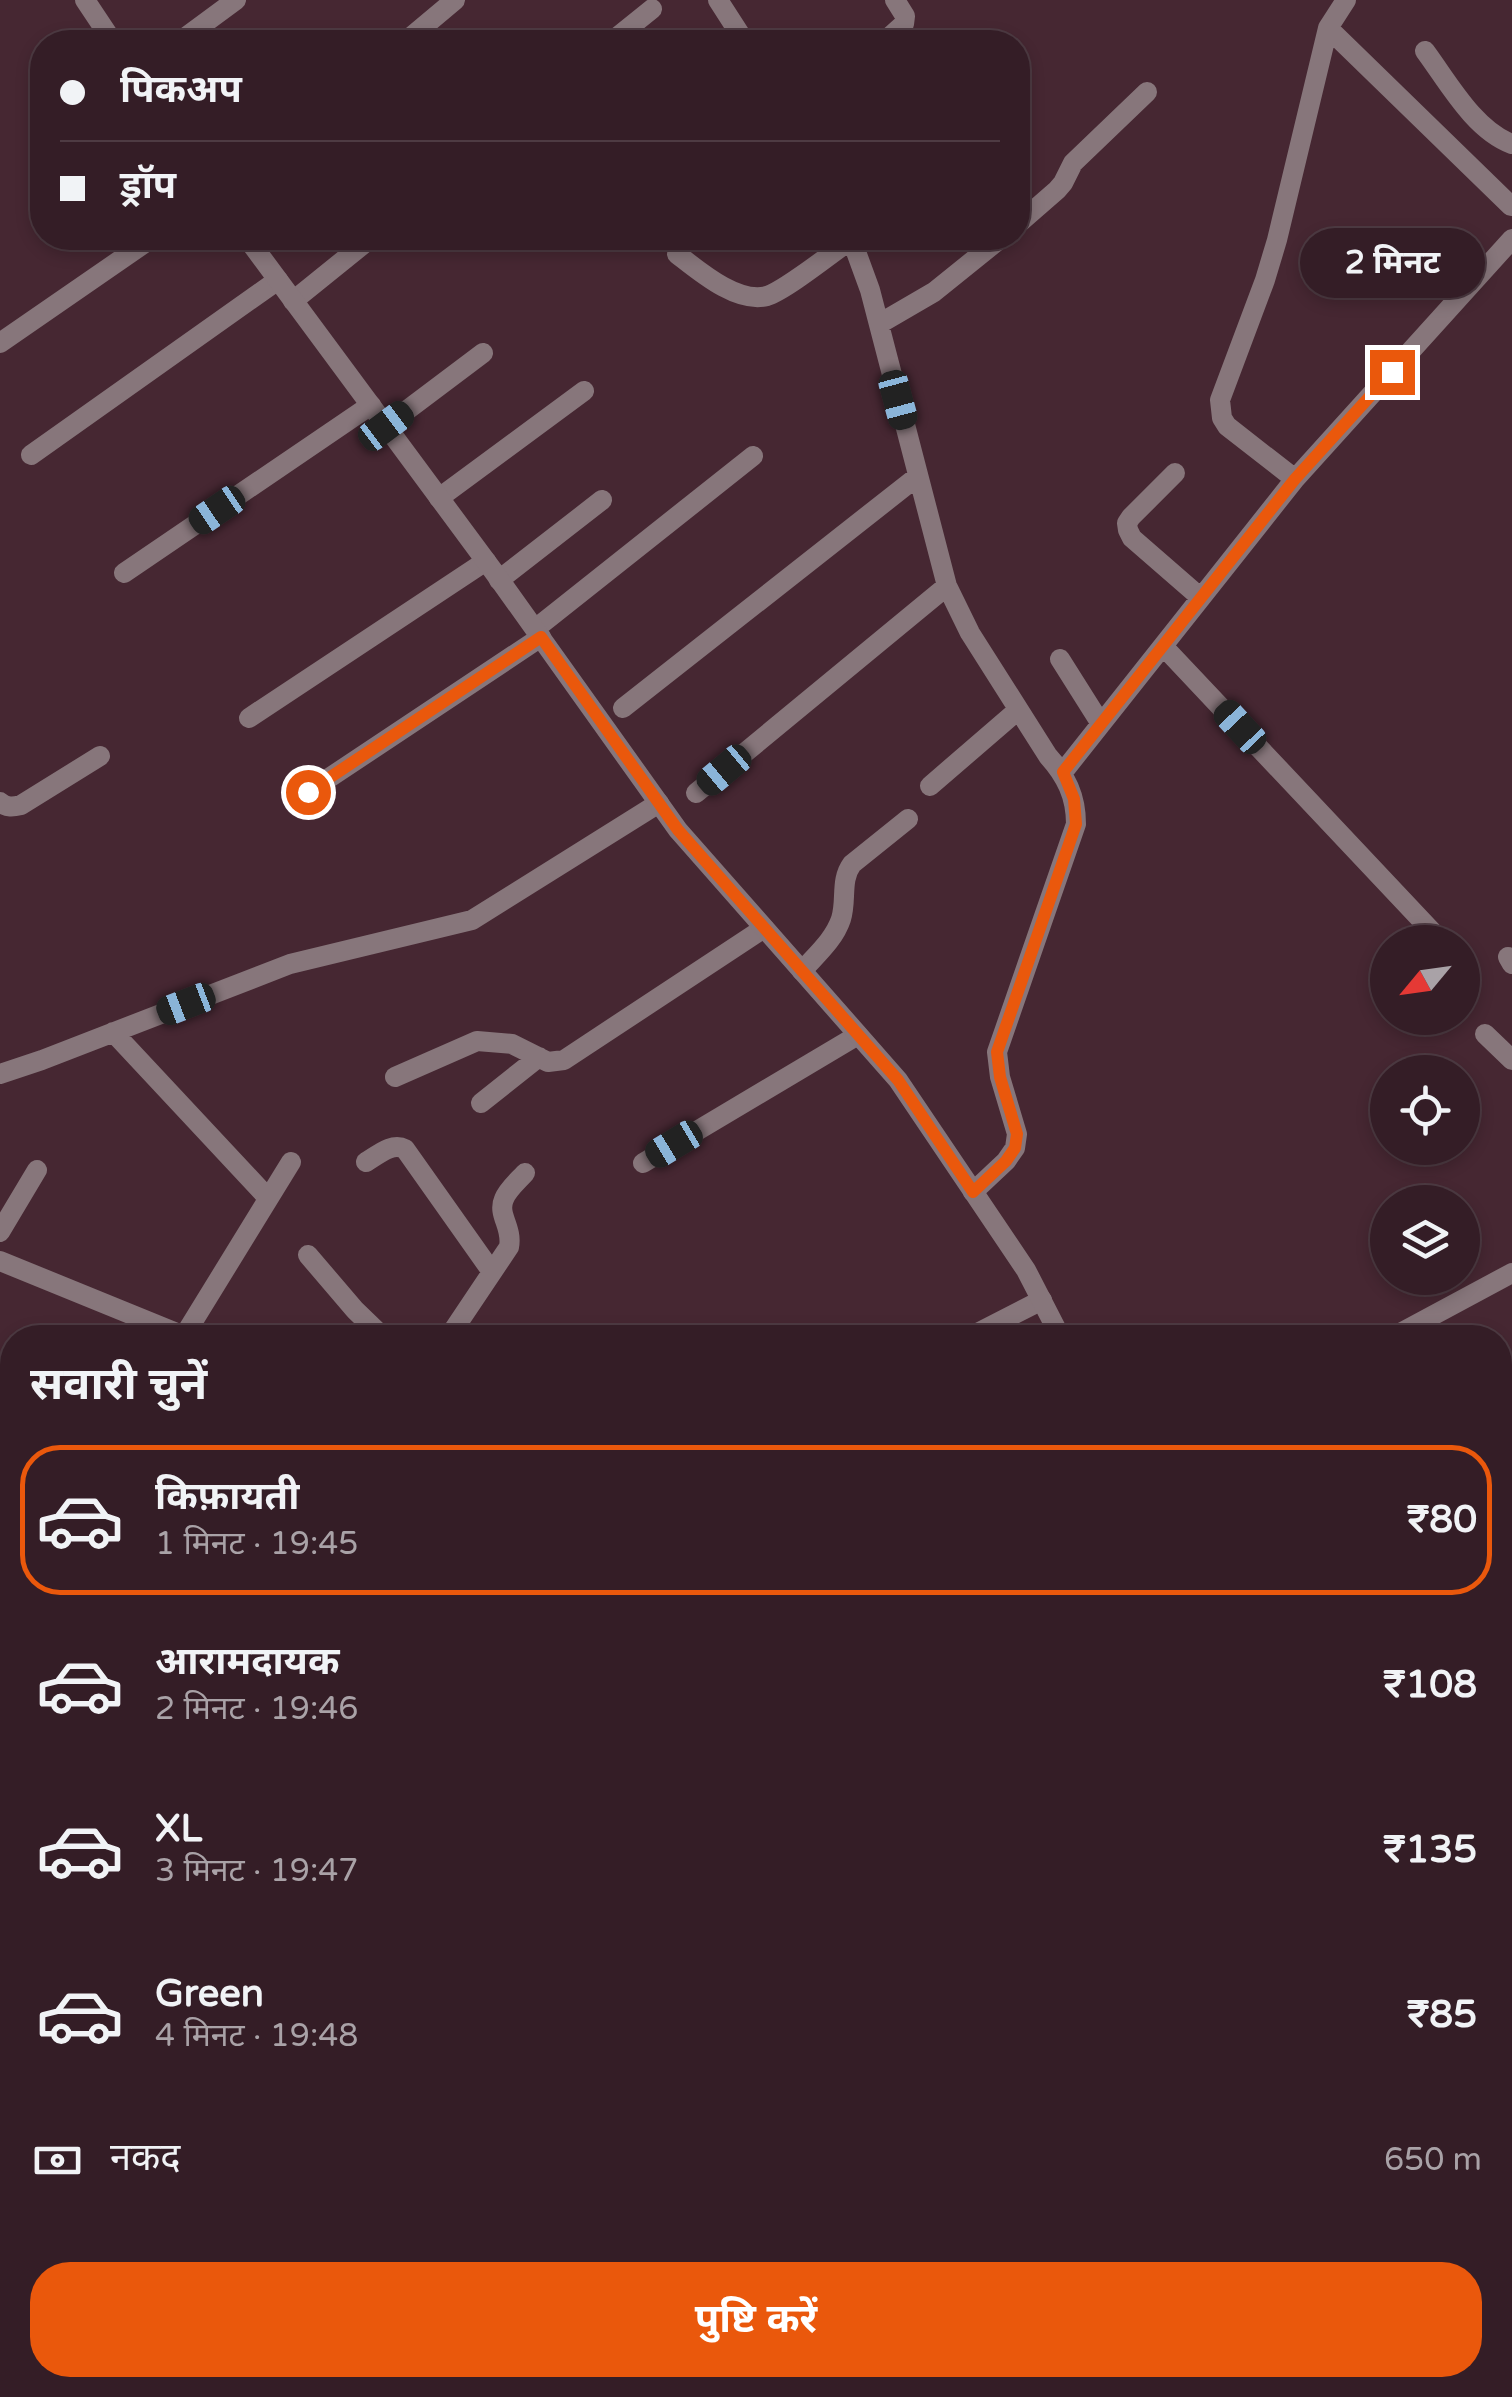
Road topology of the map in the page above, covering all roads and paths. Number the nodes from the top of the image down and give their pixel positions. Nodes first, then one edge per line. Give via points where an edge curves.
1 (84, 0) edge
2 (236, 0) edge
3 (455, 0) edge
4 (718, 0) edge
5 (895, 0) edge
6 (1346, 0) edge
7 (652, 9) dead end
8 (1328, 28) junction
9 (105, 30) edge
10 (196, 30) edge
11 (419, 30) edge
12 (626, 30) edge
13 (737, 30) edge
14 (897, 30) edge
15 (1425, 51) dead end
16 (1148, 92) dead end
17 (1512, 144) edge
18 (1512, 195) edge
19 (1511, 206) edge
20 (1030, 214) edge
21 (1512, 217) edge
22 (1512, 238) edge
23 (135, 250) edge
24 (255, 250) edge
25 (356, 250) edge
26 (835, 250) edge
27 (856, 250) edge
28 (987, 250) edge
29 (677, 254) dead end
30 (278, 280) junction
31 (293, 300) junction
32 (879, 324) junction
33 (0, 343) edge
34 (483, 353) dead end
35 (584, 391) dead end
36 (370, 405) junction
37 (386, 426) junction
38 (31, 455) dead end
39 (752, 456) dead end
40 (1174, 473) dead end
41 (918, 476) junction
42 (1295, 479) junction
43 (439, 498) junction
44 (602, 500) dead end
45 (486, 561) junction
46 (124, 572) dead end
47 (500, 580) junction
48 (947, 586) junction
49 (1201, 598) junction
50 (538, 633) junction
51 (1163, 646) junction
52 (1060, 658) dead end
53 (623, 708) dead end
54 (1018, 710) junction
55 (249, 718) dead end
56 (1102, 724) junction
57 (100, 756) dead end
58 (1063, 772) junction
59 (930, 786) dead end
60 (308, 792) dead end
61 (696, 794) dead end
62 (0, 802) edge
63 (659, 803) junction
64 (908, 819) dead end
65 (1426, 925) edge
66 (764, 928) junction
67 (802, 971) junction
68 (113, 1032) junction
69 (858, 1034) junction
70 (1485, 1034) dead end
71 (0, 1050) edge
72 (540, 1058) junction
73 (1512, 1060) edge
74 (7, 1072) edge
75 (395, 1078) dead end
76 (482, 1103) dead end
77 (291, 1162) dead end
78 (366, 1162) dead end
79 (643, 1163) dead end
80 (37, 1170) dead end
81 (525, 1172) dead end
82 (973, 1192) junction
83 (268, 1198) junction
84 (0, 1232) edge
85 (308, 1255) dead end
86 (0, 1261) edge
87 (492, 1272) junction
88 (1512, 1272) edge
89 (1042, 1300) junction
90 (157, 1325) edge
91 (194, 1325) edge
92 (371, 1325) edge
93 (457, 1325) edge
94 (993, 1325) edge
95 (1054, 1325) edge
96 (1415, 1325) edge

1 - 9 street
2 - 10 street
3 - 11 street
4 - 13 street
5 - 14 street via 905,16
6 - 8 street
7 - 12 street
8 - 19 street
8 - 42 street via 1277,240 1220,400 1228,426
15 - 17 street via 1479,123
16 - 20 street
18 - 19 street
19 - 21 street
22 - 42 street
23 - 33 street
24 - 30 street
25 - 31 street
26 - 29 street via 775,292 756,297 706,278
27 - 32 street
28 - 32 street
30 - 31 street
30 - 38 street
31 - 36 street
32 - 41 street
34 - 37 street
35 - 43 street
36 - 37 street
36 - 46 street
37 - 43 street
39 - 50 street
40 - 49 street via 1131,517 1128,530
41 - 48 street
41 - 53 street
42 - 49 street
43 - 45 street
44 - 47 street
45 - 47 street
45 - 55 street
47 - 50 street
48 - 54 street
48 - 61 street
49 - 51 street
50 - 60 street
50 - 63 street
51 - 56 street
51 - 65 street
52 - 56 street
54 - 58 street
54 - 59 street
56 - 58 street
57 - 62 street via 21,804
58 - 82 street via 1076,824 997,1052 1015,1148
63 - 66 street
63 - 68 street via 472,920 290,964
64 - 67 street via 846,872 838,928
66 - 67 street
66 - 72 street via 564,1060
67 - 69 street
68 - 74 street
68 - 83 street
69 - 79 street
69 - 82 street via 898,1080
70 - 73 street
71 - 74 street
72 - 75 street via 512,1044 477,1041
72 - 76 street
77 - 83 street
78 - 87 street via 392,1147 405,1150
80 - 84 street
81 - 87 street via 503,1202 511,1238
82 - 89 street
83 - 91 street
85 - 92 street
86 - 90 street
87 - 93 street
88 - 96 street
89 - 94 street
89 - 95 street

